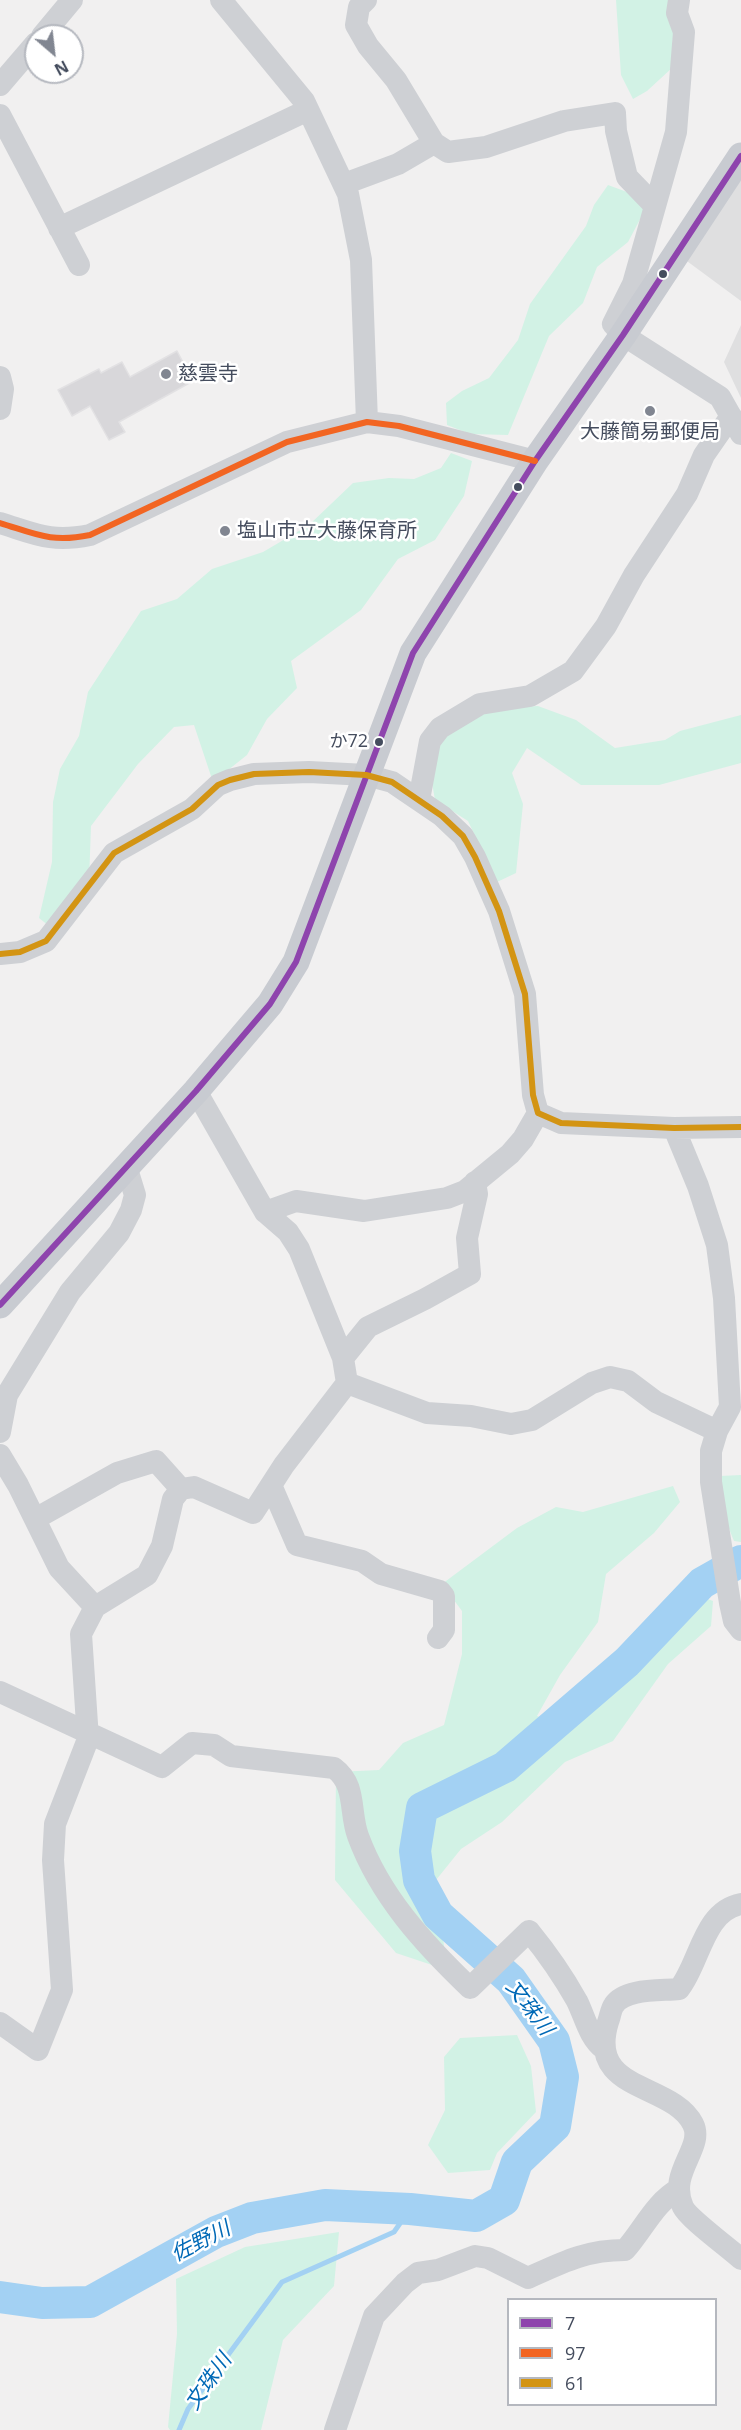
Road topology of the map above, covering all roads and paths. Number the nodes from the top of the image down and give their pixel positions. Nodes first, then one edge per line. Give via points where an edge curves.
1 (72, 0) edge
2 (221, 0) edge
3 (366, 0) edge
4 (679, 0) edge
5 (52, 24) edge
6 (24, 57) edge
7 (0, 85) edge
8 (308, 110) junction
9 (0, 115) edge
10 (434, 143) junction
11 (741, 156) edge
12 (344, 184) junction
13 (655, 206) junction
14 (59, 228) junction
15 (79, 265) dead end
16 (623, 335) junction
17 (0, 377) edge
18 (0, 409) edge
19 (367, 422) junction
20 (736, 425) edge
21 (535, 460) junction
22 (0, 523) edge
23 (366, 775) junction
24 (419, 800) junction
25 (0, 954) edge
26 (196, 1091) junction
27 (538, 1113) junction
28 (741, 1126) edge
29 (674, 1128) junction
30 (127, 1169) junction
31 (475, 1182) junction
32 (265, 1212) junction
33 (0, 1305) edge
34 (343, 1358) junction
35 (347, 1383) junction
36 (3, 1390) edge
37 (736, 1406) edge
38 (717, 1431) junction
39 (0, 1432) edge
40 (0, 1455) edge
41 (271, 1485) junction
42 (181, 1489) junction
43 (35, 1519) junction
44 (95, 1607) junction
45 (741, 1630) edge
46 (438, 1638) dead end
47 (0, 1692) edge
48 (87, 1733) junction
49 (741, 1904) edge
50 (0, 2023) edge
51 (604, 2049) junction
52 (679, 2189) junction
53 (741, 2259) edge
54 (335, 2430) edge

1 - 5 street
2 - 8 street
3 - 10 street via 359,7 356,24
4 - 13 street via 677,13 684,32 676,132
6 - 7 street
8 - 12 street
8 - 14 street
9 - 14 street
10 - 12 street via 398,164
10 - 13 street via 448,152 486,147 564,121 615,112 627,177
11 - 16 main road
12 - 19 street via 361,260
13 - 16 street via 633,284 613,324
14 - 15 street
16 - 20 street via 720,397
16 - 21 main road
17 - 18 street
19 - 21 street via 399,426
19 - 22 street via 287,442 90,535 65,540
20 - 24 street via 704,455 687,494 573,672 530,696 480,704 440,729 430,741
21 - 23 main road via 413,653
23 - 24 street via 392,782
23 - 25 street via 254,774 218,785 192,809 114,853 46,941 20,952
23 - 26 main road via 284,985
24 - 27 street via 463,836 500,911 525,994 533,1095
26 - 30 main road
26 - 32 street
27 - 29 street via 561,1123
27 - 31 street via 510,1154
28 - 29 street
29 - 37 street via 717,1245
30 - 33 main road
30 - 36 street via 135,1195 119,1233 70,1292
31 - 32 street via 447,1198 364,1211 297,1201
31 - 34 street via 477,1194 467,1238 470,1274 368,1327
32 - 34 street via 288,1232 299,1249
34 - 35 street
35 - 38 street via 427,1413 512,1424 532,1420 592,1383 610,1377 628,1381 656,1402
35 - 41 street
36 - 39 street
37 - 38 street
38 - 45 street via 711,1451 711,1482 730,1603 734,1621
40 - 43 street
41 - 42 street via 253,1513 194,1487
41 - 46 street via 297,1545 362,1561 381,1574 440,1591 444,1596 444,1630
42 - 43 street via 156,1461 117,1473
42 - 44 street via 173,1500 162,1546 147,1575
43 - 44 street via 59,1568
44 - 48 street via 81,1634
47 - 48 street
48 - 50 street via 55,1824 53,1860 62,1990 38,2050
48 - 51 street via 162,1767 192,1743 214,1745 231,1756 334,1768 347,1782 357,1834 382,1886 429,1948 470,1988 529,1931 551,1959 596,2043
49 - 51 street via 720,1913 709,1928 679,1989 627,1995 614,2004
51 - 52 street via 622,2078 675,2106 694,2127 695,2140 677,2182
52 - 53 street via 683,2208
52 - 54 street via 664,2197 626,2250 579,2255 528,2278 488,2258 475,2256 418,2273 374,2316

